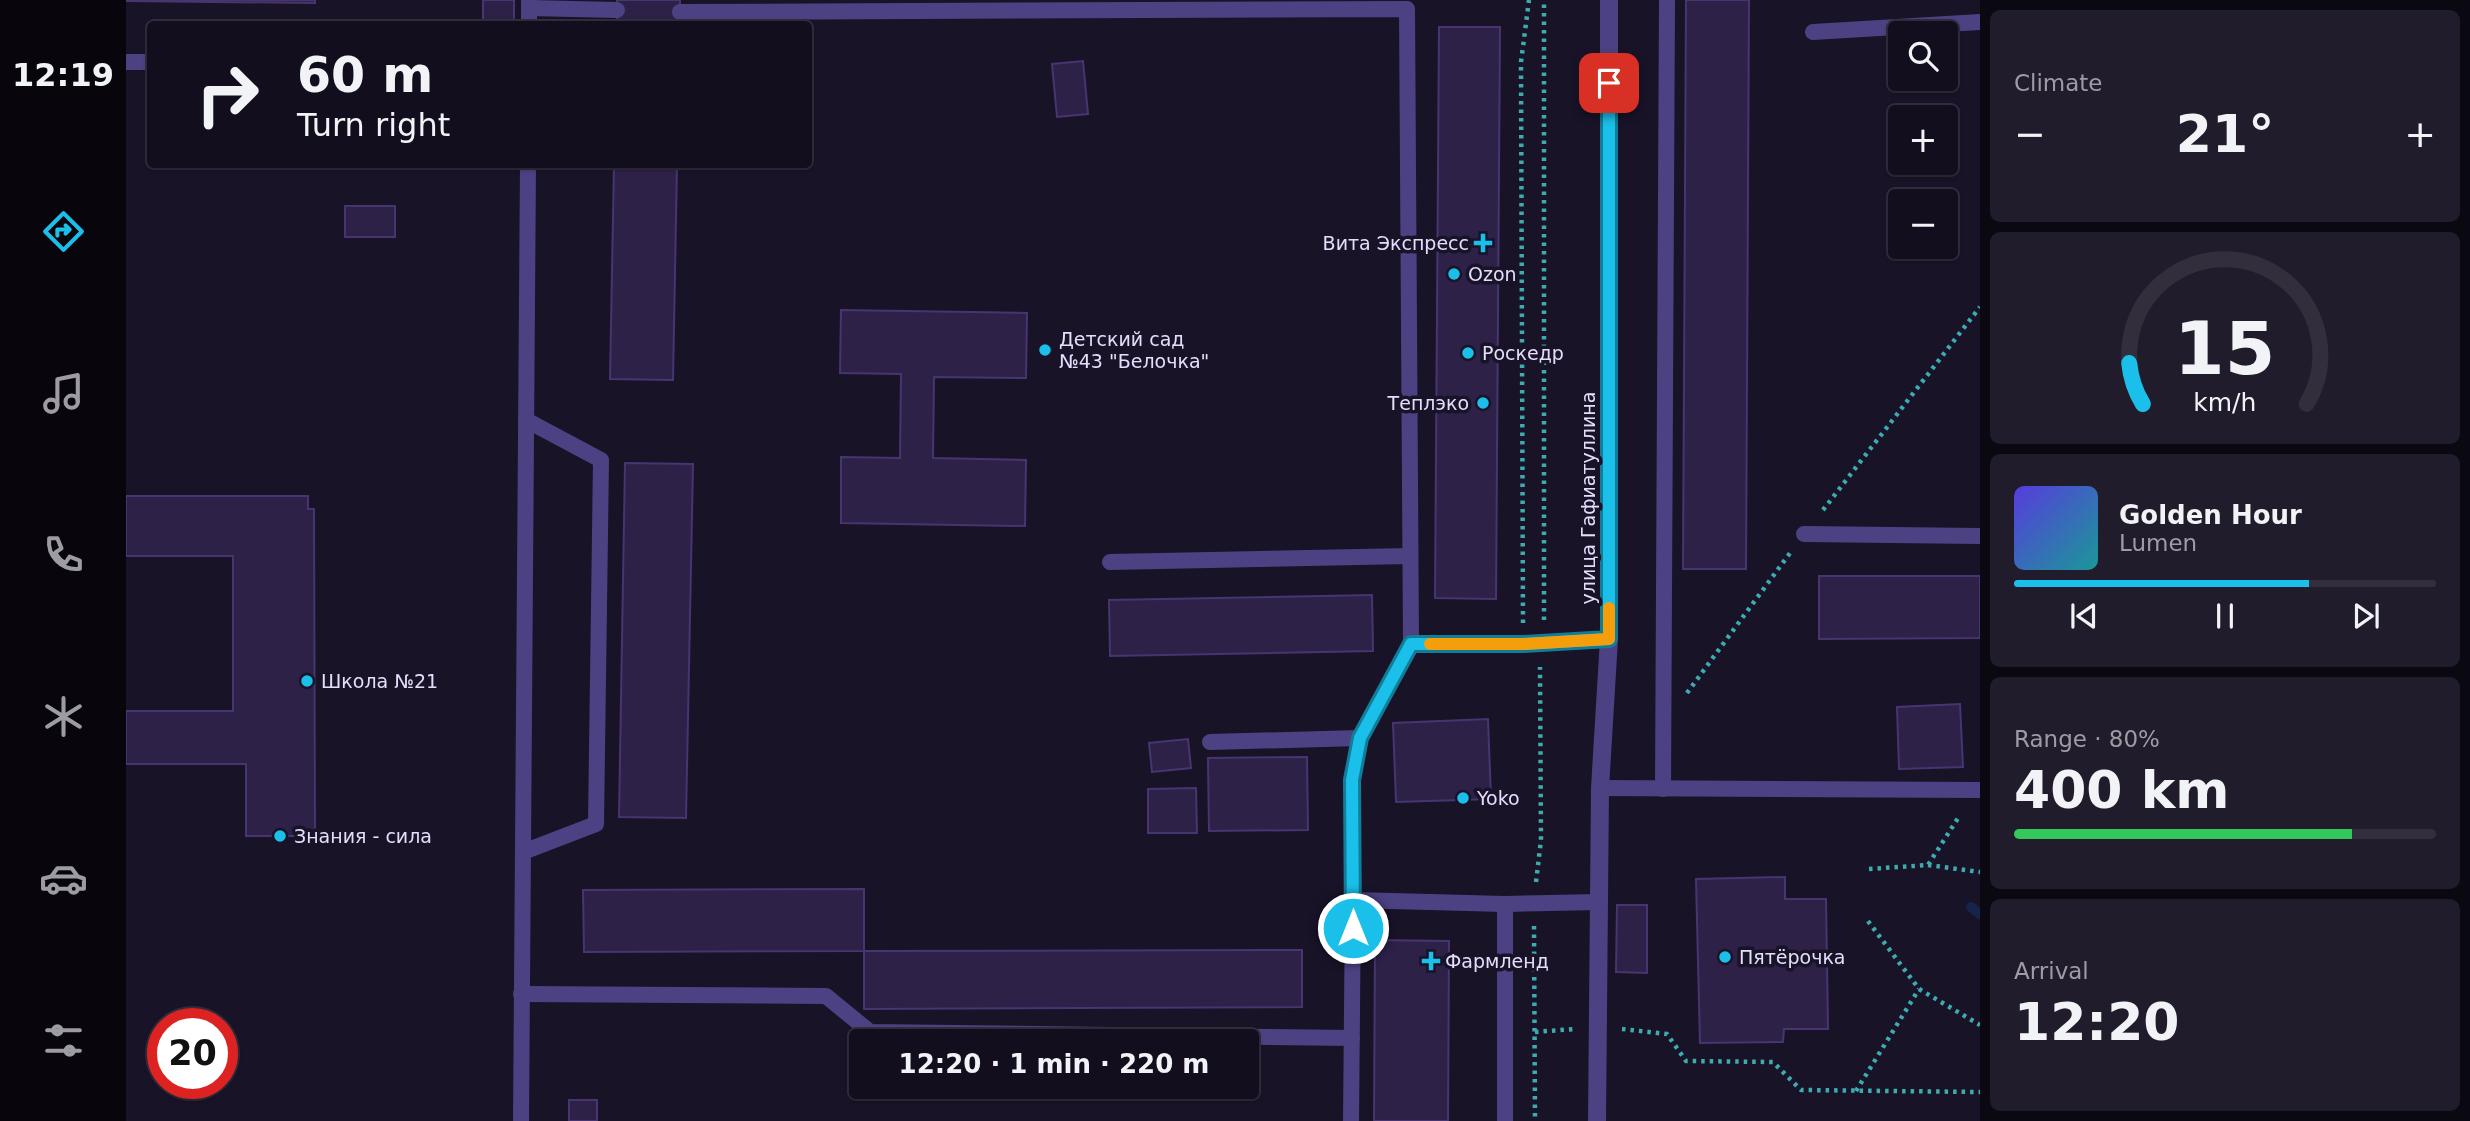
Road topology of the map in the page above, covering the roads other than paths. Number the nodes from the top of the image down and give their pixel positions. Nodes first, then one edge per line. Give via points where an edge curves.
1 (1609, 0) edge
2 (1667, 0) edge
3 (617, 10) dead end
4 (529, 11) edge
5 (680, 12) dead end
6 (1980, 22) edge
7 (1813, 32) dead end
8 (126, 62) edge
9 (147, 62) edge
10 (528, 168) edge
11 (526, 420) junction
12 (1804, 534) dead end
13 (1980, 536) edge
14 (1410, 556) junction
15 (1110, 562) dead end
16 (1609, 639) junction
17 (1411, 644) junction
18 (1360, 738) junction
19 (1210, 743) dead end
20 (1600, 789) junction
21 (1662, 789) junction
22 (1978, 790) edge
23 (523, 852) junction
24 (1353, 900) junction
25 (1599, 902) junction
26 (1505, 904) junction
27 (521, 994) junction
28 (1352, 1038) junction
29 (521, 1121) edge
30 (1351, 1121) edge
31 (1505, 1121) edge
32 (1597, 1121) edge

1 - 16 street, улица Гафиатуллина
2 - 21 lane
3 - 4 lane
5 - 14 lane via 1407,9
6 - 7 lane
8 - 9 lane
10 - 11 lane
11 - 23 lane
11 - 23 lane via 601,460 597,824
12 - 13 lane
14 - 15 lane
14 - 17 lane
16 - 17 lane
16 - 20 street, улица Гафиатуллина
17 - 18 lane
18 - 19 lane
18 - 24 lane via 1352,780
20 - 21 lane
20 - 25 street, улица Гафиатуллина
21 - 22 lane
23 - 27 lane
24 - 26 lane
24 - 28 lane
25 - 26 lane
25 - 32 street, улица Гафиатуллина
26 - 31 lane
27 - 28 lane via 826,996 870,1032
27 - 29 lane
28 - 30 lane

